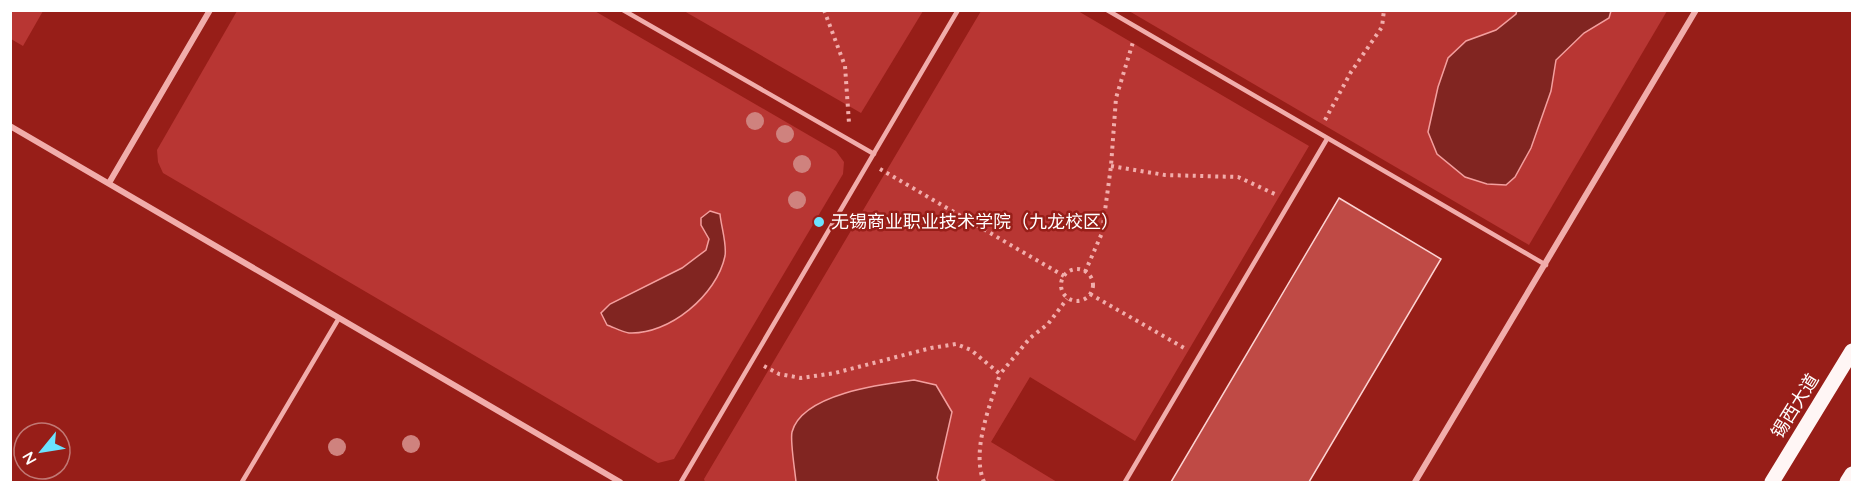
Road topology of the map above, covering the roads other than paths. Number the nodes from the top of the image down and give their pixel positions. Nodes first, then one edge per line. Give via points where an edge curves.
1 (210, 10) edge
2 (623, 10) edge
3 (958, 10) edge
4 (1107, 10) edge
5 (1696, 10) edge
6 (10, 126) edge
7 (1328, 139) junction
8 (874, 154) junction
9 (109, 183) junction
10 (1546, 266) junction
11 (339, 318) junction
12 (1852, 351) edge
13 (1852, 474) edge
14 (242, 483) edge
15 (620, 483) edge
16 (681, 483) edge
17 (1125, 483) edge
18 (1415, 483) edge
19 (1772, 483) edge
20 (1847, 483) edge

1 - 9 street
2 - 8 lane
3 - 8 lane
4 - 7 lane
5 - 10 street
6 - 9 street
7 - 10 lane
7 - 17 lane
8 - 16 lane
9 - 11 street
10 - 18 street
11 - 14 lane
11 - 15 street
12 - 19 main road, 锡西大道
13 - 20 main road

